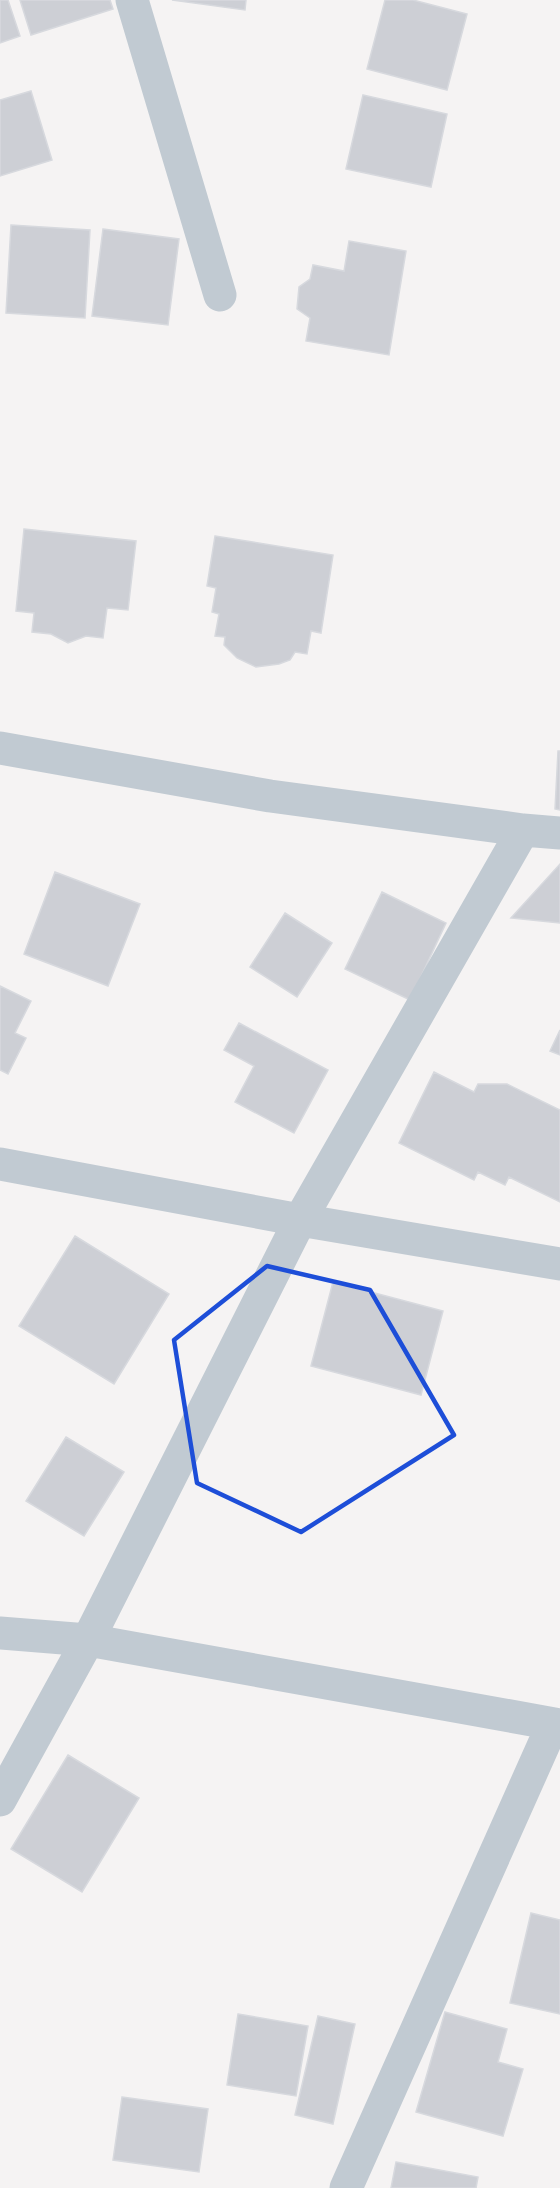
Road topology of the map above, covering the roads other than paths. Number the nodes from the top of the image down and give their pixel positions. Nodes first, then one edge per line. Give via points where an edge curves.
1 (132, 0) edge
2 (220, 295) dead end
3 (0, 748) edge
4 (522, 830) junction
5 (560, 833) edge
6 (0, 1164) edge
7 (300, 1220) junction
8 (560, 1264) edge
9 (0, 1633) edge
10 (88, 1640) junction
11 (556, 1724) edge
12 (0, 1800) edge
13 (346, 2188) edge

1 - 2 street
3 - 4 street via 270,796
4 - 5 street
4 - 7 street
6 - 7 street
7 - 8 street
7 - 10 street
9 - 10 street
10 - 11 street
10 - 12 street
11 - 13 street

